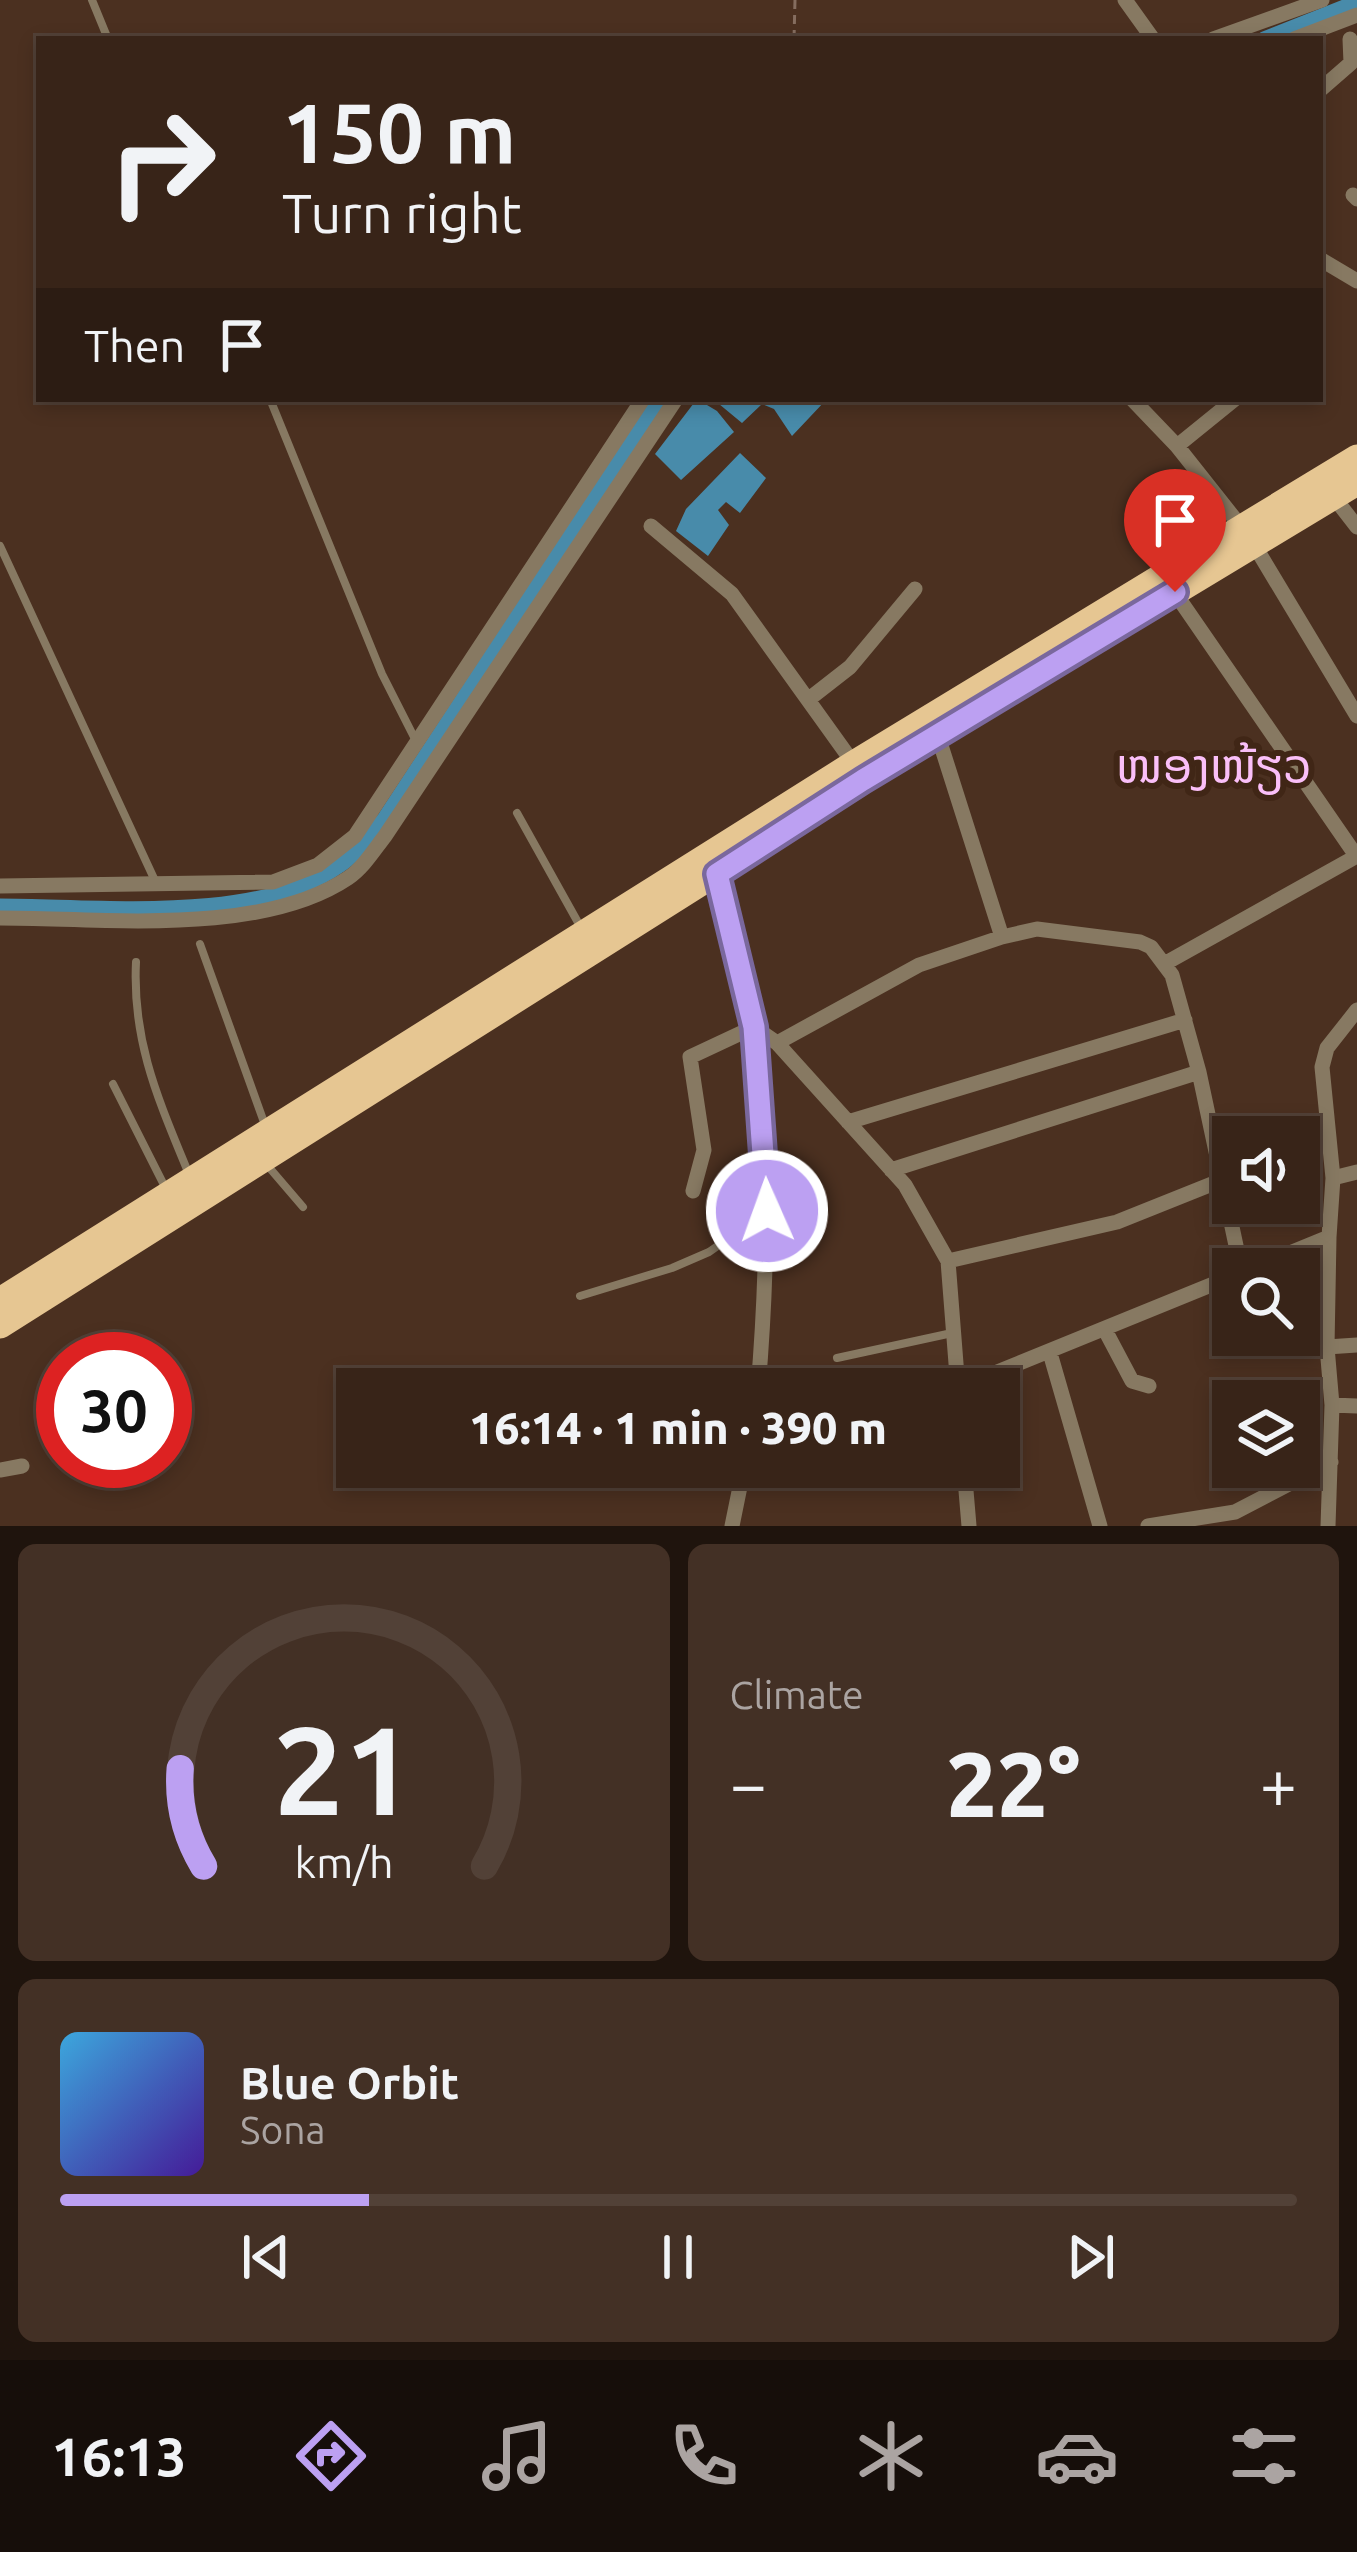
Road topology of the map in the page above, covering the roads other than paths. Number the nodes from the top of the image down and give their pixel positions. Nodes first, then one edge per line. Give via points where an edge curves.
1 (92, 0) edge
2 (1125, 0) edge
3 (1322, 0) edge
4 (1357, 15) edge
5 (107, 36) edge
6 (1152, 36) edge
7 (1221, 36) edge
8 (1302, 36) edge
9 (1350, 39) dead end
10 (1323, 87) edge
11 (1323, 261) edge
12 (1357, 281) edge
13 (271, 402) edge
14 (641, 402) edge
15 (674, 402) edge
16 (1135, 402) edge
17 (1231, 402) edge
18 (1177, 446) junction
19 (1357, 458) edge
20 (1345, 489) edge
21 (651, 526) dead end
22 (1357, 527) edge
23 (1247, 536) junction
24 (0, 546) edge
25 (915, 590) dead end
26 (1175, 592) junction
27 (809, 699) junction
28 (1357, 716) edge
29 (938, 736) junction
30 (416, 740) junction
31 (854, 764) junction
32 (517, 813) dead end
33 (1357, 857) edge
34 (714, 864) junction
35 (0, 886) edge
36 (158, 886) junction
37 (0, 917) edge
38 (584, 932) junction
39 (1002, 938) junction
40 (200, 944) dead end
41 (136, 962) dead end
42 (1164, 964) junction
43 (1357, 1010) edge
44 (1185, 1020) junction
45 (754, 1027) junction
46 (777, 1043) junction
47 (1199, 1072) junction
48 (112, 1084) dead end
49 (848, 1122) junction
50 (1212, 1133) edge
51 (265, 1146) junction
52 (891, 1170) junction
53 (1357, 1172) edge
54 (1333, 1178) junction
55 (1212, 1184) edge
56 (179, 1186) junction
57 (693, 1191) dead end
58 (303, 1207) dead end
59 (767, 1211) junction
60 (1329, 1238) junction
61 (1304, 1248) edge
62 (948, 1261) junction
63 (1212, 1285) edge
64 (580, 1296) dead end
65 (0, 1301) edge
66 (0, 1325) edge
67 (1105, 1330) junction
68 (954, 1333) junction
69 (1357, 1345) edge
70 (1328, 1347) junction
71 (1050, 1353) junction
72 (836, 1358) dead end
73 (760, 1368) edge
74 (956, 1368) edge
75 (1012, 1368) edge
76 (1149, 1386) dead end
77 (1332, 1405) junction
78 (1357, 1406) edge
79 (1331, 1462) junction
80 (22, 1466) dead end
81 (0, 1470) edge
82 (740, 1488) edge
83 (966, 1488) edge
84 (732, 1526) edge
85 (969, 1526) edge
86 (1100, 1526) edge
87 (1148, 1526) edge
88 (1328, 1526) edge

1 - 5 lane
2 - 6 street
3 - 7 street
4 - 8 street
9 - 10 street via 1351,63
11 - 12 street
13 - 30 lane
14 - 30 street
15 - 37 street via 352,876 303,902 226,918
16 - 18 street
17 - 18 street
18 - 23 street
19 - 23 highway
20 - 22 street
20 - 23 highway
21 - 27 street via 732,594
23 - 26 highway
23 - 28 street
23 - 31 highway
24 - 36 lane
25 - 27 street via 850,667
26 - 29 highway
26 - 33 street
27 - 31 street
29 - 34 highway
29 - 39 street
30 - 36 street via 355,836 319,865 273,883
31 - 34 highway
32 - 38 lane
33 - 42 street
34 - 38 highway
34 - 45 street
34 - 51 highway
35 - 36 street
38 - 51 highway
39 - 42 street via 1037,929 1140,942
39 - 46 street via 920,965
40 - 51 lane
41 - 56 lane via 134,1006
42 - 44 street
43 - 54 street via 1322,1067
44 - 47 street
44 - 49 street
45 - 46 street
45 - 57 street via 690,1057 704,1150
45 - 59 street
46 - 49 street
47 - 50 street
47 - 52 street
48 - 56 lane
49 - 52 street
51 - 56 highway
51 - 58 lane
51 - 66 highway
52 - 62 street
53 - 54 street
54 - 60 street
55 - 62 street via 1117,1222
56 - 65 highway
59 - 64 lane via 709,1252
59 - 73 street
60 - 61 street
60 - 70 street
62 - 68 street
63 - 67 street
67 - 71 street
67 - 76 street via 1132,1382
68 - 72 lane
68 - 74 street
69 - 70 street
70 - 77 street
71 - 75 street
71 - 86 street
77 - 78 street
77 - 79 street
79 - 87 street via 1234,1512
79 - 88 street
80 - 81 street
82 - 84 street
83 - 85 street

